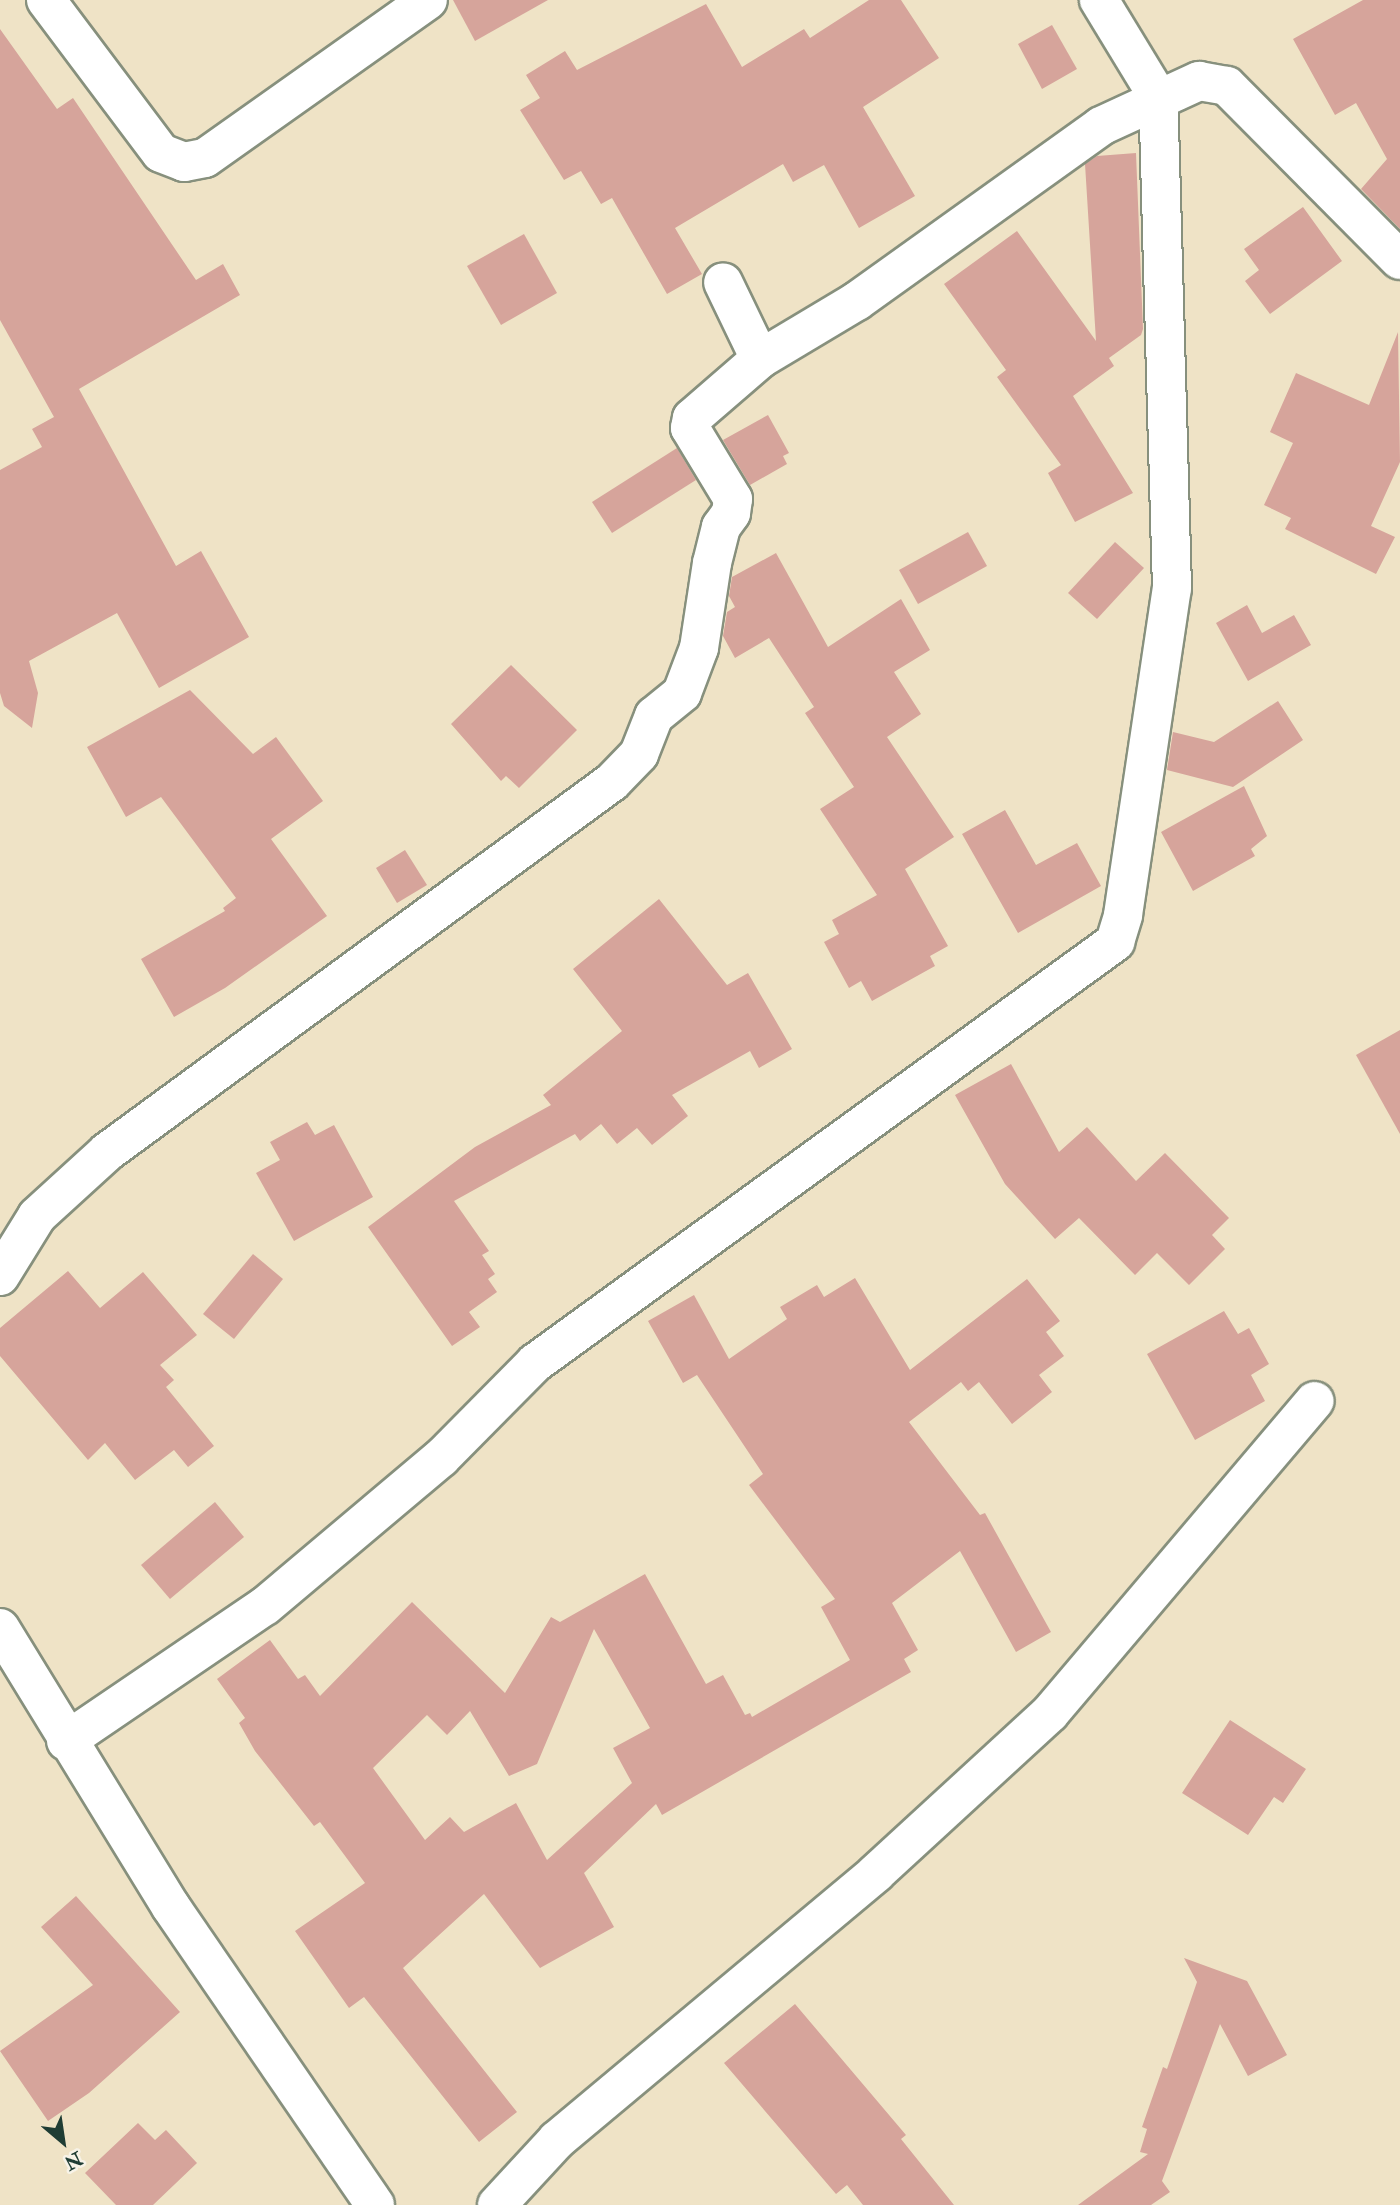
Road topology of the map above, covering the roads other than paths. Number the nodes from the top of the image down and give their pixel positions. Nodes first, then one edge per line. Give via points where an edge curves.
1 (46, 0) edge
2 (428, 0) edge
3 (1099, 0) edge
4 (1158, 97) junction
5 (1400, 260) edge
6 (723, 282) dead end
7 (760, 359) junction
8 (0, 1276) edge
9 (1315, 1401) dead end
10 (0, 1628) edge
11 (66, 1741) junction
12 (375, 2205) edge
13 (497, 2205) edge

1 - 2 street via 161,153 184,162 205,158
3 - 4 street
4 - 5 street via 1199,81 1227,86
4 - 7 street via 1101,126 857,302
4 - 11 street via 1172,589 1124,915 1115,942 535,1363 441,1458 265,1606
6 - 7 street
7 - 8 street via 692,418 690,428 733,499 731,513 721,527 699,648 682,693 654,716 639,754 612,782 107,1152 37,1216
9 - 13 street via 1050,1713 876,1873 557,2140
10 - 11 street
11 - 12 street via 171,1907

